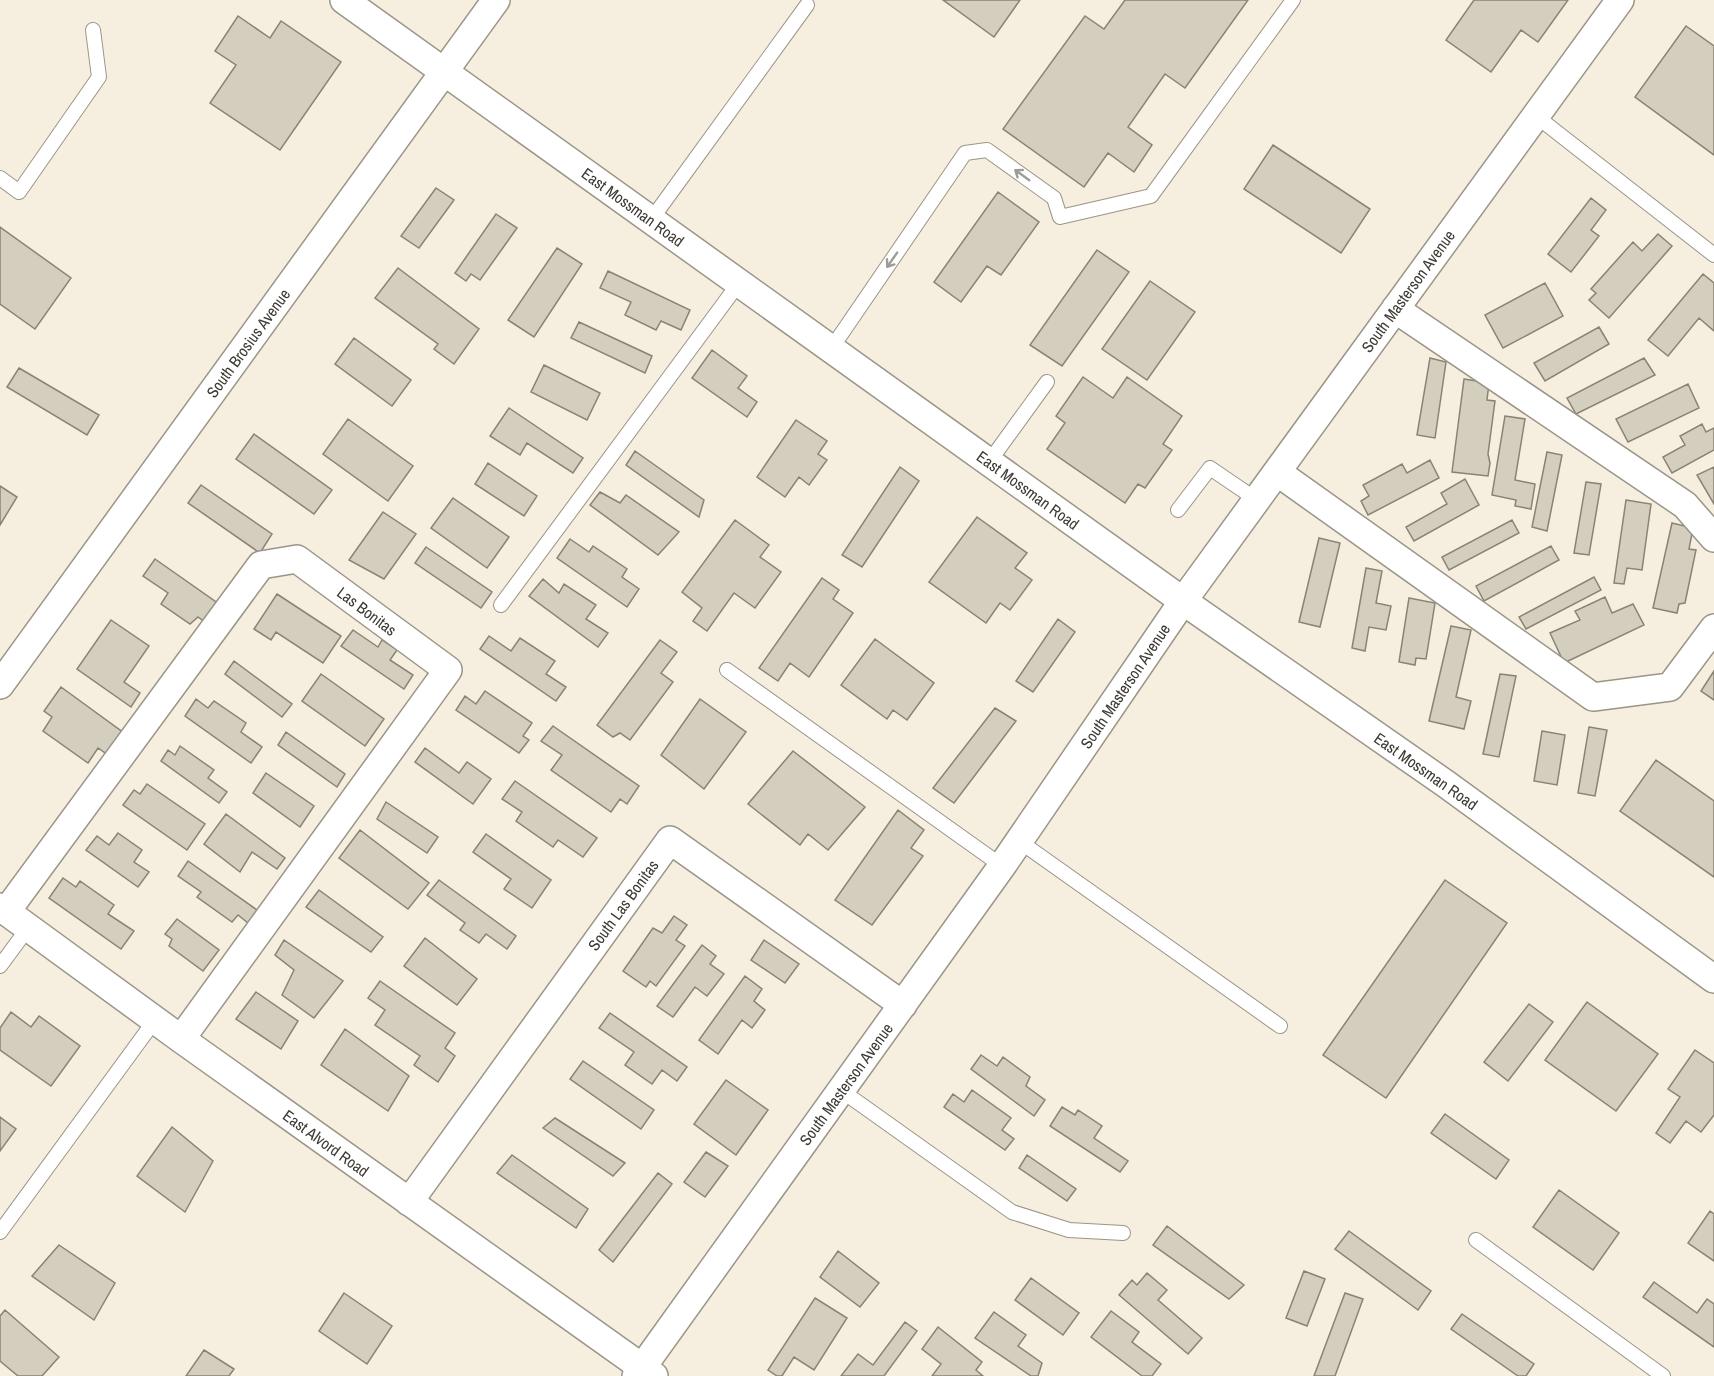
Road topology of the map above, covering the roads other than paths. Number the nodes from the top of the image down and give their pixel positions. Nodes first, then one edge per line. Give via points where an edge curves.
1 (344, 0) edge
2 (496, 0) edge
3 (1293, 0) edge
4 (1620, 0) edge
5 (807, 5) dead end
6 (93, 30) dead end
7 (444, 72) junction
8 (1536, 116) junction
9 (0, 178) edge
10 (651, 220) junction
11 (1714, 255) edge
12 (739, 283) junction
13 (1395, 309) junction
14 (831, 349) junction
15 (1047, 382) dead end
16 (989, 462) junction
17 (1277, 472) junction
18 (1257, 500) junction
19 (1178, 510) dead end
20 (1714, 538) edge
21 (1183, 601) junction
22 (501, 605) dead end
23 (1714, 628) edge
24 (727, 670) dead end
25 (0, 685) edge
26 (1019, 841) junction
27 (1002, 866) junction
28 (3, 910) edge
29 (28, 928) junction
30 (0, 966) edge
31 (1714, 979) edge
32 (903, 1005) junction
33 (155, 1020) junction
34 (1280, 1026) dead end
35 (181, 1039) junction
36 (842, 1091) junction
37 (409, 1202) junction
38 (0, 1232) edge
39 (1123, 1233) dead end
40 (1476, 1240) dead end
41 (644, 1373) edge
42 (1663, 1376) edge

1 - 7 street, East Mossman Road
2 - 7 street, South Brosius Avenue
3 -> 14 lane via 1151,196 1059,217 1054,198 987,150 965,153
4 - 8 street, South Masterson Avenue
5 - 10 lane
6 - 9 lane via 99,77 19,192
7 - 10 street, East Mossman Road
7 - 25 street, South Brosius Avenue
8 - 11 lane
8 - 13 street, South Masterson Avenue
10 - 12 street, East Mossman Road
12 - 14 street, East Mossman Road
12 - 22 lane
13 - 17 street, South Masterson Avenue
13 - 20 street via 1685,506
14 - 16 street, East Mossman Road
15 - 16 lane
16 - 21 street, East Mossman Road
17 - 18 street, South Masterson Avenue
17 - 23 street via 1593,697 1670,687
18 - 19 lane via 1210,468
18 - 21 street, South Masterson Avenue
21 - 26 street, South Masterson Avenue
21 - 31 street, East Mossman Road via 1446,784
24 - 27 lane
26 - 27 street, South Masterson Avenue
26 - 34 lane
27 - 32 street, South Masterson Avenue
28 - 29 street, East Alvord Road
28 - 35 street, Las Bonitas via 261,565 297,559 447,670
29 - 30 lane
29 - 33 street, East Alvord Road
32 - 36 street, South Masterson Avenue
32 - 37 street, South Las Bonitas via 670,840
33 - 35 street, East Alvord Road
33 - 38 lane
35 - 37 street, East Alvord Road
36 - 39 lane via 1012,1212 1068,1230
36 - 41 street, South Masterson Avenue
37 - 41 street, East Alvord Road
40 - 42 lane

